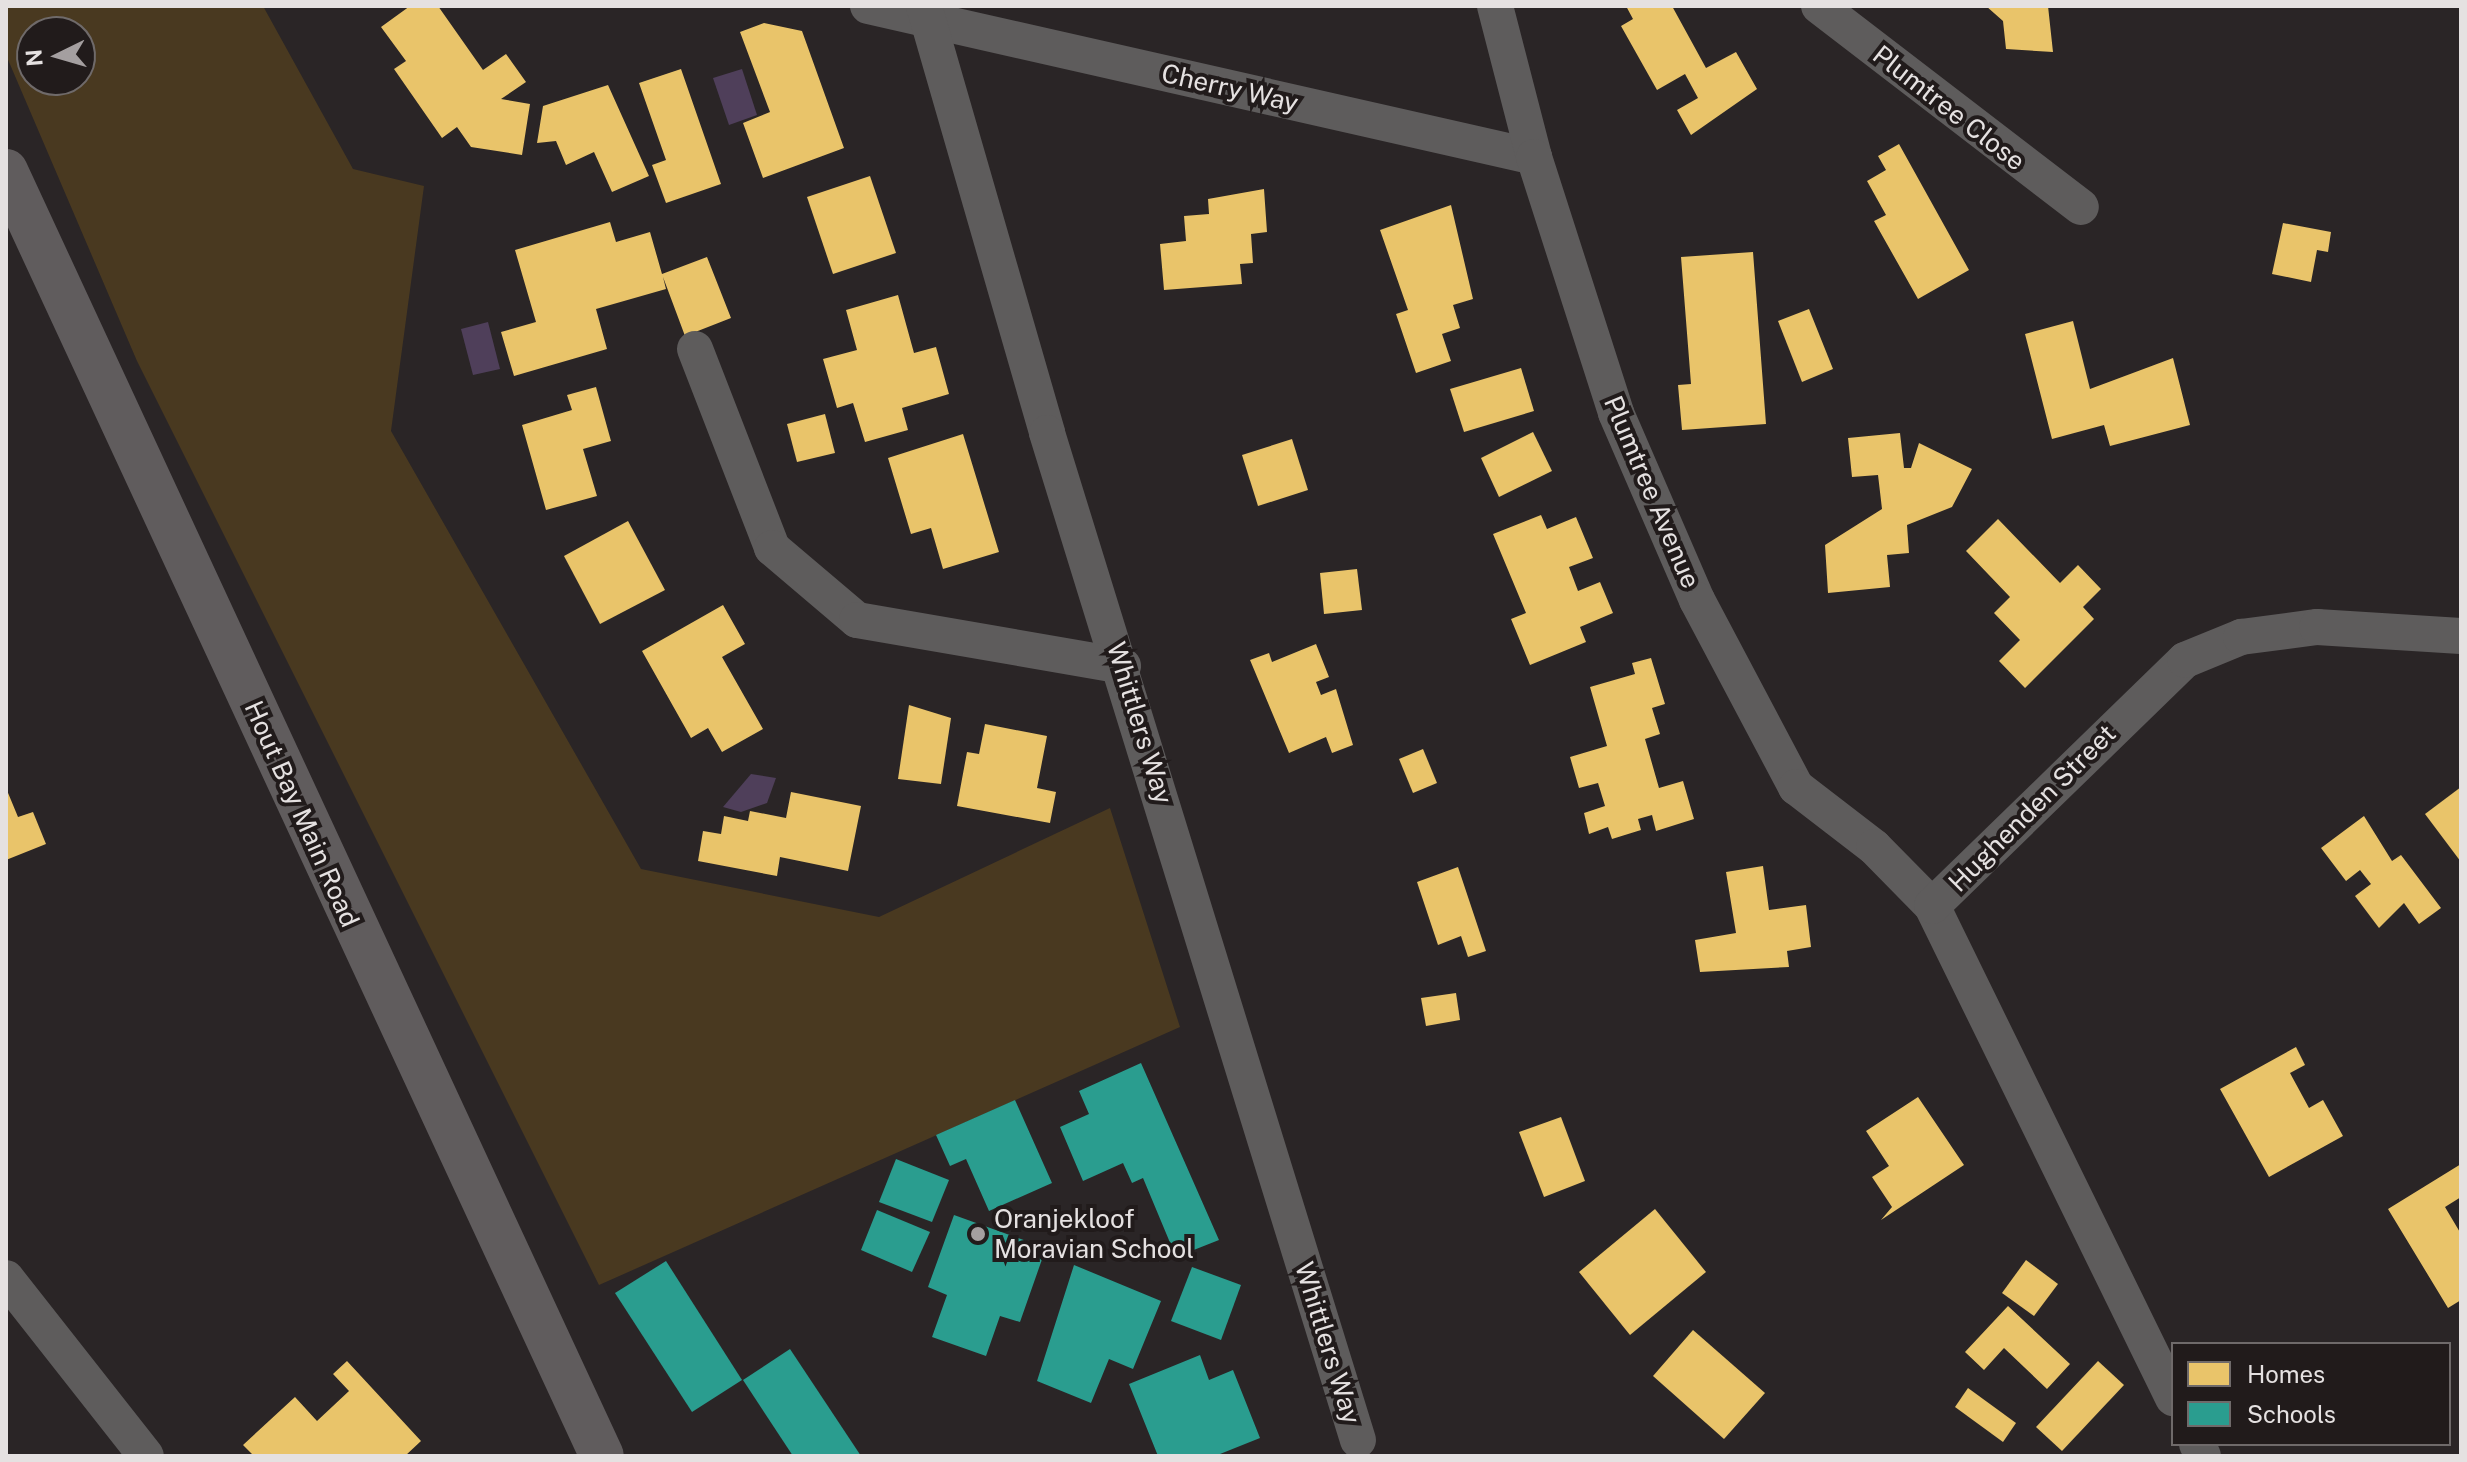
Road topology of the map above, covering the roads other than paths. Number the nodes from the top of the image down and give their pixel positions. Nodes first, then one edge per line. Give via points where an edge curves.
1 (868, 6) edge
2 (1495, 6) edge
3 (1819, 6) edge
4 (925, 13) edge
5 (1534, 157) junction
6 (6, 171) edge
7 (2081, 207) dead end
8 (695, 349) dead end
9 (2461, 636) edge
10 (1123, 666) junction
11 (1932, 906) junction
12 (6, 1278) edge
13 (2171, 1394) edge
14 (1358, 1451) edge
15 (146, 1456) edge
16 (602, 1456) edge

1 - 4 street, Cherry Way
2 - 5 street, Plumtree Avenue
3 - 7 street, Plumtree Close
4 - 5 street, Cherry Way
4 - 10 street, Whittlers Way
5 - 11 street, Plumtree Avenue via 1616,413 1697,600 1784,770
6 - 16 main road, Hout Bay Main Road
8 - 10 street via 772,548 857,620
9 - 11 street, Hughenden Street via 2317,627 2241,637 2185,660
10 - 14 street, Whittlers Way
11 - 13 street, Hughenden Street
12 - 15 street

